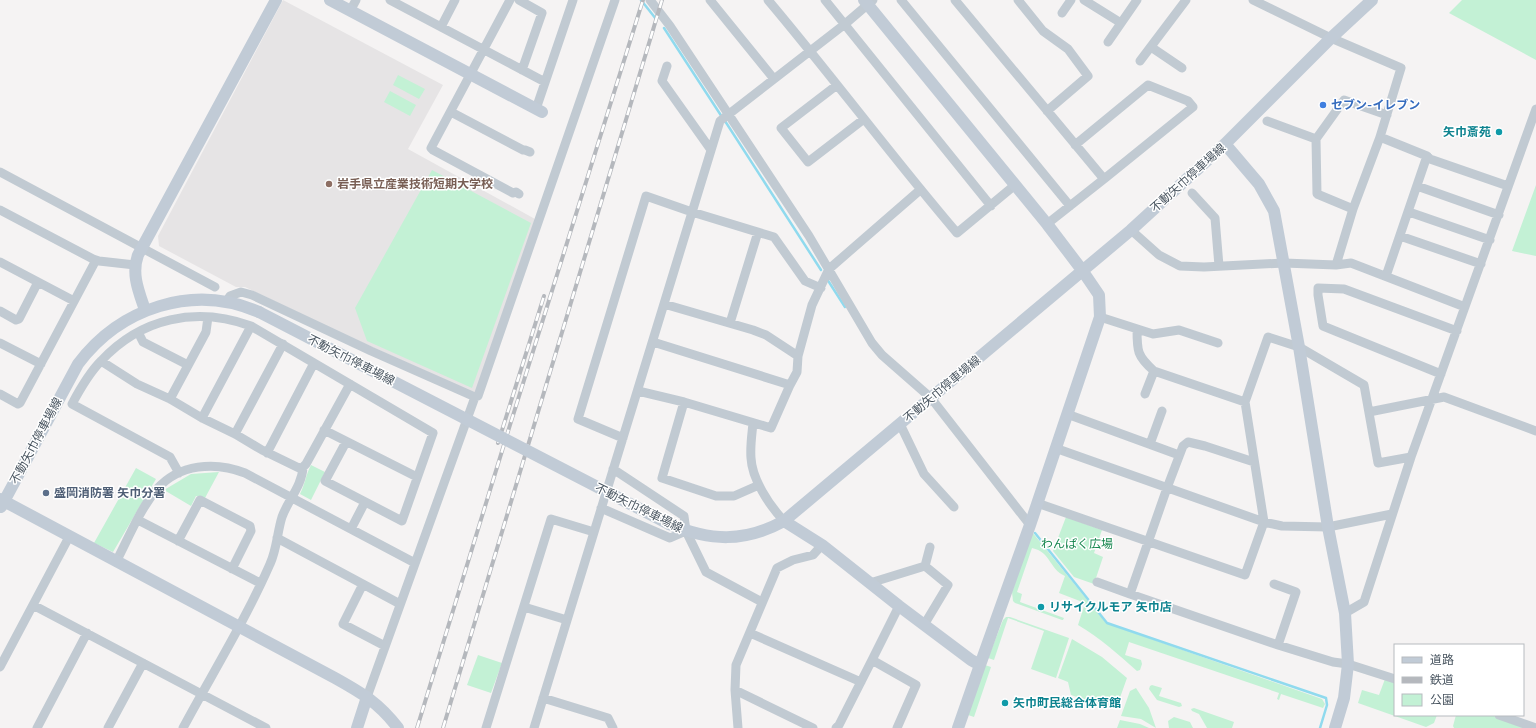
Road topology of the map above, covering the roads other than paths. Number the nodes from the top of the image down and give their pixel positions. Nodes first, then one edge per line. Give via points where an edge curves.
1 (276, 0) edge
2 (330, 0) edge
3 (390, 0) edge
4 (455, 0) edge
5 (510, 0) edge
6 (519, 0) edge
7 (573, 0) edge
8 (615, 0) edge
9 (650, 0) edge
10 (710, 0) edge
11 (768, 0) edge
12 (825, 0) edge
13 (901, 0) edge
14 (954, 0) edge
15 (1018, 0) edge
16 (1070, 0) edge
17 (1084, 0) edge
18 (1137, 0) edge
19 (1186, 0) edge
20 (1253, 0) edge
21 (1372, 0) edge
22 (868, 2) edge
23 (404, 3) edge
24 (353, 5) edge
25 (1062, 13) dead end
26 (1121, 23) junction
27 (844, 24) junction
28 (441, 27) junction
29 (1331, 38) junction
30 (1108, 42) dead end
31 (1151, 47) junction
32 (484, 50) junction
33 (810, 50) junction
34 (1140, 61) dead end
35 (667, 66) dead end
36 (1182, 68) dead end
37 (522, 70) junction
38 (470, 75) junction
39 (774, 79) junction
40 (545, 82) junction
41 (837, 84) junction
42 (1536, 108) edge
43 (539, 111) joint
44 (1047, 111) junction
45 (451, 112) junction
46 (1387, 115) junction
47 (725, 117) junction
48 (864, 119) junction
49 (1267, 121) dead end
50 (1380, 137) junction
51 (1316, 139) junction
52 (1225, 144) junction
53 (1075, 145) junction
54 (711, 150) junction
55 (530, 152) dead end
56 (1427, 156) junction
57 (0, 172) edge
58 (1104, 179) junction
59 (1015, 185) junction
60 (1417, 186) junction
61 (1508, 186) junction
62 (920, 190) junction
63 (1192, 193) dead end
64 (519, 194) dead end
65 (991, 206) junction
66 (1070, 206) junction
67 (1353, 209) junction
68 (0, 210) edge
69 (692, 212) junction
70 (1409, 212) junction
71 (1499, 215) junction
72 (1047, 224) junction
73 (1131, 230) junction
74 (758, 232) junction
75 (1400, 236) junction
76 (1490, 240) junction
77 (142, 248) junction
78 (96, 260) junction
79 (0, 262) edge
80 (1284, 263) junction
81 (1481, 264) junction
82 (135, 265) junction
83 (1336, 265) junction
84 (1219, 266) junction
85 (1082, 270) junction
86 (1386, 276) junction
87 (826, 278) junction
88 (38, 282) junction
89 (215, 287) dead end
90 (74, 301) junction
91 (226, 302) junction
92 (664, 304) junction
93 (1466, 307) junction
94 (145, 310) junction
95 (0, 311) edge
96 (208, 317) junction
97 (1100, 317) junction
98 (730, 323) junction
99 (251, 326) junction
100 (1137, 329) junction
101 (138, 332) junction
102 (1456, 332) junction
103 (653, 342) junction
104 (0, 343) edge
105 (1218, 343) dead end
106 (283, 344) junction
107 (1299, 347) junction
108 (798, 356) junction
109 (101, 361) junction
110 (314, 363) junction
111 (41, 364) junction
112 (188, 366) junction
113 (1154, 371) junction
114 (1441, 374) junction
115 (350, 384) junction
116 (790, 385) junction
117 (638, 391) junction
118 (0, 394) edge
119 (1145, 394) dead end
120 (475, 397) junction
121 (931, 398) junction
122 (170, 399) junction
123 (1433, 399) junction
124 (684, 402) junction
125 (1245, 402) junction
126 (1162, 411) dead end
127 (1368, 412) junction
128 (1066, 414) junction
129 (202, 418) junction
130 (753, 423) junction
131 (900, 424) junction
132 (324, 430) junction
133 (1536, 431) edge
134 (235, 434) junction
135 (623, 438) junction
136 (346, 442) junction
137 (1150, 444) junction
138 (1055, 448) junction
139 (268, 453) junction
140 (1179, 455) junction
141 (1411, 457) junction
142 (1254, 462) junction
143 (303, 467) junction
144 (613, 469) junction
145 (179, 473) junction
146 (417, 477) junction
147 (759, 485) junction
148 (1167, 488) junction
149 (292, 498) junction
150 (365, 502) junction
151 (1, 503) edge
152 (1037, 503) junction
153 (954, 507) dead end
154 (601, 508) junction
155 (1392, 514) junction
156 (138, 520) junction
157 (784, 521) junction
158 (1264, 522) junction
159 (1030, 525) junction
160 (1328, 526) junction
161 (351, 529) junction
162 (594, 532) junction
163 (686, 532) junction
164 (69, 537) junction
165 (277, 538) junction
166 (178, 541) junction
167 (1148, 542) junction
168 (822, 545) junction
169 (930, 548) dead end
170 (116, 562) junction
171 (415, 563) junction
172 (925, 566) junction
173 (232, 569) junction
174 (1097, 582) dead end
175 (260, 583) junction
176 (870, 583) junction
177 (363, 584) junction
178 (1274, 584) dead end
179 (1130, 594) junction
180 (762, 602) junction
181 (400, 604) junction
182 (34, 605) junction
183 (899, 606) junction
184 (524, 607) junction
185 (1345, 613) junction
186 (567, 620) junction
187 (924, 625) junction
188 (238, 627) junction
189 (87, 633) junction
190 (750, 633) junction
191 (1278, 645) junction
192 (385, 646) junction
193 (872, 660) junction
194 (143, 663) junction
195 (1348, 664) junction
196 (980, 665) junction
197 (0, 667) edge
198 (1394, 679) edge
199 (860, 682) junction
200 (735, 690) junction
201 (201, 694) junction
202 (367, 697) junction
203 (543, 698) junction
204 (1502, 716) edge
205 (254, 725) edge
206 (37, 728) edge
207 (108, 728) edge
208 (183, 728) edge
209 (266, 728) edge
210 (357, 728) edge
211 (398, 728) edge
212 (486, 728) edge
213 (534, 728) edge
214 (613, 728) edge
215 (738, 728) edge
216 (813, 728) edge
217 (836, 728) edge
218 (897, 728) edge
219 (958, 728) edge
220 (1335, 728) edge
221 (1536, 728) edge

1 - 77 street
2 - 24 street
3 - 23 street
4 - 28 street
5 - 32 street
6 - 37 street via 542,13
7 - 40 street
8 - 120 street via 478,396
9 - 47 street via 670,26
10 - 39 street
11 - 33 street
12 - 27 street
13 - 66 street
14 - 44 street
15 - 44 street via 1043,31 1068,49 1088,76
16 - 25 street
17 - 26 street
18 - 26 street
19 - 31 street
20 - 29 street
21 - 29 street, 不動矢巾停車場線
22 - 27 street
22 - 59 street
23 - 28 street
24 - 38 street
26 - 30 street
27 - 33 street
27 - 65 street
28 - 32 street
29 - 46 street via 1401,68
29 - 52 street, 不動矢巾停車場線
31 - 34 street
31 - 36 street
32 - 37 street
32 - 38 street
33 - 39 street
33 - 41 street
35 - 54 street via 662,81
37 - 40 street
38 - 43 street
38 - 45 street
39 - 47 street
40 - 43 street
41 - 48 street
41 - 48 street via 782,128 808,162
42 - 61 street
44 - 53 street
45 - 55 street
45 - 64 street via 433,150
46 - 50 street
46 - 51 street via 1344,100
47 - 54 street
47 - 87 street
48 - 62 street
49 - 51 street
50 - 56 street
50 - 67 street
51 - 67 street via 1317,194
52 - 73 street, 不動矢巾停車場線
52 - 80 street via 1259,184 1274,211
53 - 58 street
53 - 58 street via 1148,85 1188,101 1193,107
54 - 69 street
56 - 60 street
56 - 61 street
57 - 77 street
58 - 66 street
59 - 65 street
59 - 72 street
60 - 70 street
60 - 71 street
61 - 71 street
62 - 65 street via 957,233
62 - 87 street
63 - 84 street via 1215,218
66 - 72 street
67 - 83 street
68 - 78 street
69 - 74 street
69 - 92 street
69 - 135 street via 646,196 578,419
70 - 75 street
70 - 76 street
71 - 76 street
72 - 85 street
73 - 84 street via 1159,255 1180,266
73 - 85 street, 不動矢巾停車場線
74 - 87 street via 774,236 805,281
74 - 98 street
75 - 81 street
75 - 86 street
76 - 81 street
77 - 82 street
77 - 89 street
78 - 82 street
78 - 90 street
79 - 88 street
80 - 83 street
80 - 84 street
80 - 107 street
81 - 93 street
82 - 94 street via 135,280
83 - 86 street via 1351,263
85 - 97 street via 1099,295
85 - 121 street, 不動矢巾停車場線
86 - 93 street
87 - 108 street via 812,305
87 - 121 street via 882,355
88 - 90 street
88 - 95 street via 19,319 16,320
90 - 111 street
91 - 94 street, 不動矢巾停車場線 via 184,301
91 - 120 street via 230,296 241,292 252,294
91 - 163 street, 不動矢巾停車場線, bridge via 259,312
92 - 98 street
92 - 103 street
93 - 102 street
94 - 151 street, 不動矢巾停車場線 via 108,332 78,364
96 - 99 street
96 - 101 street via 171,320
96 - 112 street via 206,332
97 - 100 street
97 - 128 street
98 - 108 street via 766,335
99 - 106 street
99 - 129 street
100 - 105 street via 1153,334 1179,330
100 - 113 street via 1137,347 1143,361
101 - 109 street via 127,338
101 - 112 street via 143,342
102 - 114 street
102 - 114 street via 1344,288 1318,288 1323,326
103 - 116 street
103 - 117 street
104 - 111 street
106 - 110 street
106 - 134 street
107 - 125 street via 1268,337
107 - 127 street via 1364,385
107 - 160 street
108 - 116 street via 797,372
109 - 122 street via 137,384
109 - 145 street via 72,404 170,457
110 - 115 street
110 - 139 street
111 - 118 street via 20,403
112 - 122 street
113 - 119 street
113 - 125 street
114 - 123 street
115 - 132 street
115 - 146 street via 433,433
116 - 130 street via 771,428
117 - 124 street
117 - 135 street
120 - 171 street
121 - 131 street, 不動矢巾停車場線
121 - 159 street
122 - 129 street
123 - 127 street
123 - 133 street via 1444,397
123 - 141 street
124 - 130 street
124 - 147 street via 662,478 716,496 734,496
125 - 142 street
126 - 137 street
127 - 141 street via 1378,463
128 - 137 street
128 - 138 street
129 - 134 street
130 - 147 street via 751,458
131 - 153 street via 924,474
131 - 157 street, 不動矢巾停車場線
132 - 136 street
132 - 143 street
134 - 139 street
135 - 144 street
136 - 146 street
136 - 150 street via 325,481
137 - 140 street
138 - 148 street
138 - 152 street
139 - 143 street via 299,468
140 - 142 street via 1188,442
140 - 148 street
141 - 155 street
142 - 158 street
143 - 149 street via 303,475
144 - 154 street
144 - 163 street via 684,516
145 - 149 street via 205,466 232,468
145 - 156 street via 158,488
146 - 150 street via 402,521
147 - 157 street
148 - 158 street
148 - 167 street
149 - 161 street
149 - 165 street via 283,516
150 - 161 street
151 - 164 street
152 - 159 street
152 - 167 street
154 - 162 street
154 - 163 street via 670,538
155 - 160 street
155 - 185 street via 1364,602
156 - 166 street
156 - 170 street
157 - 163 street, 不動矢巾停車場線 via 768,530 748,536 712,536
157 - 168 street
158 - 160 street via 1282,526
158 - 167 street via 1245,575
159 - 196 street
160 - 185 street
161 - 171 street
162 - 184 street via 551,519
162 - 186 street
163 - 180 street via 706,572
164 - 170 street
164 - 182 street
165 - 175 street via 274,554
165 - 177 street
166 - 173 street
166 - 173 street via 200,500 250,526 251,531
167 - 179 street
168 - 176 street
168 - 180 street via 813,555 793,560 777,568
169 - 172 street
170 - 188 street
171 - 181 street
172 - 176 street
172 - 187 street via 948,585
173 - 175 street
174 - 179 street
175 - 188 street
176 - 183 street
177 - 181 street
177 - 192 street via 343,624
178 - 191 street via 1296,592
179 - 191 street
180 - 190 street
181 - 192 street
182 - 189 street
182 - 197 street
183 - 187 street
183 - 193 street
184 - 186 street
184 - 212 street
185 - 195 street
186 - 203 street
187 - 196 street
188 - 201 street
188 - 202 street
189 - 194 street
189 - 206 street
190 - 199 street
190 - 200 street via 736,665
191 - 195 street
192 - 202 street
193 - 199 street
193 - 218 street via 916,685
194 - 201 street
194 - 207 street
195 - 198 street
195 - 220 street via 1344,698
196 - 219 street
199 - 217 street
200 - 215 street
200 - 216 street
201 - 205 street
201 - 208 street
202 - 210 street
202 - 211 street via 384,711
203 - 213 street
203 - 214 street via 608,718
204 - 221 street
205 - 209 street

